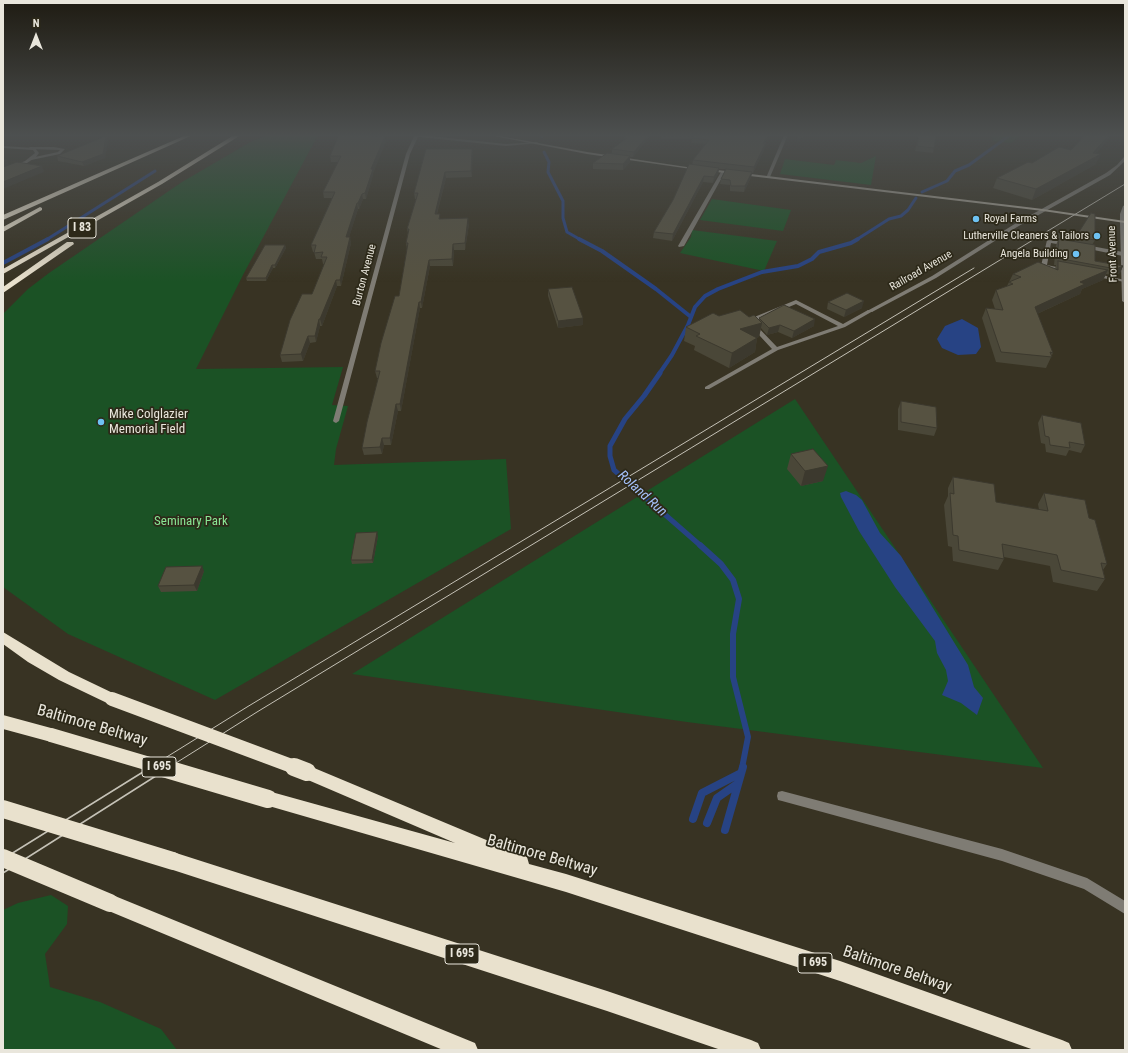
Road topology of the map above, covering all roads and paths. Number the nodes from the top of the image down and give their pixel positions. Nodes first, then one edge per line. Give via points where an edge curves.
1 (80, 184) edge
2 (90, 184) edge
3 (158, 184) edge
4 (159, 184) edge
5 (400, 184) edge
6 (716, 184) edge
7 (828, 184) edge
8 (1090, 184) edge
9 (1125, 206) edge
10 (1044, 210) junction
11 (3, 218) edge
12 (1123, 222) edge
13 (3, 230) edge
14 (1071, 244) edge
15 (681, 246) dead end
16 (1079, 246) edge
17 (1123, 254) junction
18 (3, 272) edge
19 (1073, 272) edge
20 (1088, 274) edge
21 (1124, 281) edge
22 (3, 291) edge
23 (1125, 301) edge
24 (843, 326) junction
25 (776, 349) junction
26 (707, 388) dead end
27 (336, 421) dead end
28 (3, 637) edge
29 (3, 722) edge
30 (782, 796) dead end
31 (3, 809) edge
32 (3, 858) edge
33 (566, 883) junction
34 (1125, 908) edge
35 (468, 1050) edge
36 (751, 1050) edge
37 (1062, 1050) edge

1 - 11 highway
2 - 13 highway
3 - 18 highway, I 83
4 - 22 highway
5 - 27 street, Burton Avenue
6 - 15 street
7 - 10 main road
8 - 10 street, Railroad Avenue
9 - 12 street, Front Avenue
10 - 12 main road
10 - 24 street, Railroad Avenue via 934,277
12 - 17 street, Front Avenue
14 - 19 street via 1049,241 1044,266
16 - 17 street
17 - 21 street, Front Avenue
20 - 21 street
21 - 23 street, Front Avenue
24 - 25 street, Railroad Avenue
24 - 25 street via 796,302 749,320
25 - 26 street, Railroad Avenue
28 - 33 highway, bridge via 64,676 112,699 307,772
29 - 33 highway, Baltimore Beltway / I 695, bridge
30 - 34 street via 1002,855 1087,884
31 - 36 highway, I 695, bridge via 173,860
32 - 35 highway, bridge
33 - 37 highway, Baltimore Beltway / I 695 via 840,971

